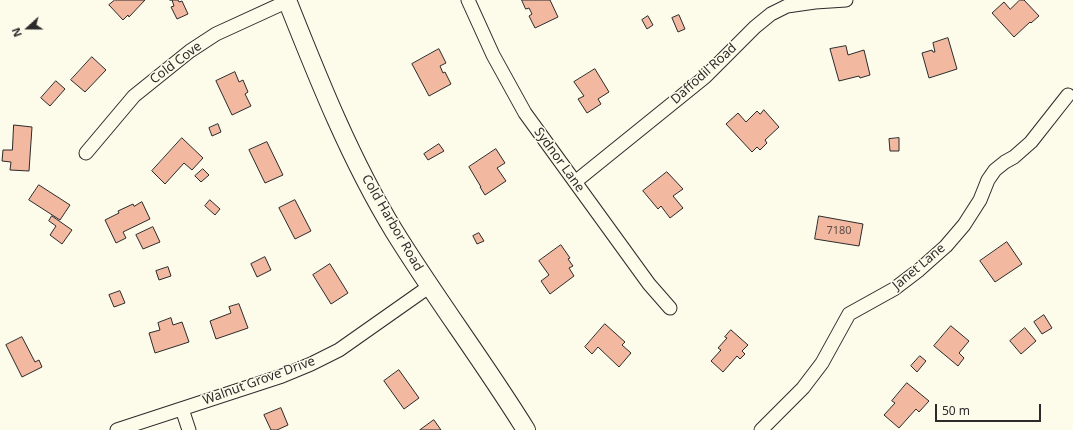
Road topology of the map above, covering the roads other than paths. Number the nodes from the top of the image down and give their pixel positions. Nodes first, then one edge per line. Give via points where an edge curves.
1 (468, 0) edge
2 (846, 0) edge
3 (288, 1) edge
4 (786, 3) edge
5 (1068, 94) dead end
6 (86, 153) dead end
7 (575, 182) junction
8 (430, 286) junction
9 (670, 308) dead end
10 (182, 409) junction
11 (118, 430) edge
12 (189, 430) edge
13 (526, 430) edge
14 (761, 430) edge

1 - 7 street, Sydnor Lane via 493,55 525,113
2 - 4 street, Daffodil Road
3 - 6 street, Cold Cove via 229,27 190,51 134,96
3 - 8 main road, Cold Harbor Road via 344,134 372,193
4 - 7 street, Daffodil Road via 755,27 705,77
5 - 14 street, Janet Lane via 1032,142 995,170 964,225 946,246 894,289 849,314 826,356 803,388
7 - 9 street, Sydnor Lane via 649,284
8 - 10 street, Walnut Grove Drive via 350,342 311,364
8 - 13 main road, Cold Harbor Road
10 - 11 street, Walnut Grove Drive
10 - 12 street

